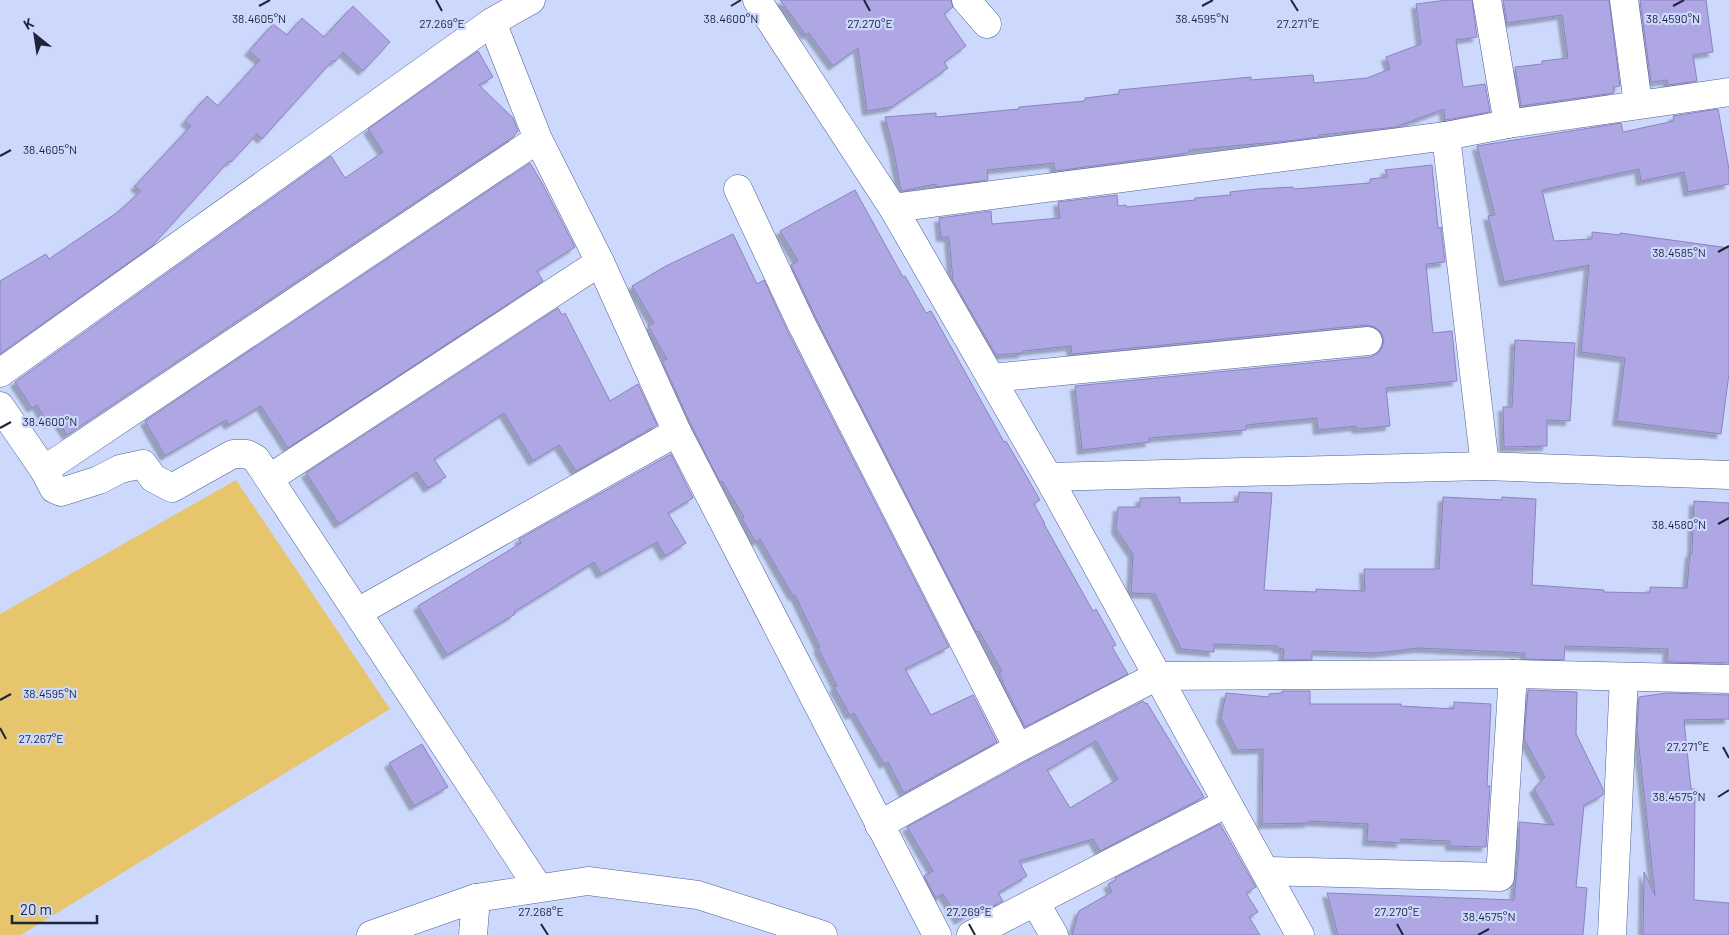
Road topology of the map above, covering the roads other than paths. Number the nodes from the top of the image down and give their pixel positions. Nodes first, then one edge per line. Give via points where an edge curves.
1 (531, 0) edge
2 (757, 0) edge
3 (966, 0) edge
4 (1487, 0) edge
5 (1624, 0) edge
6 (492, 22) junction
7 (987, 24) dead end
8 (1729, 92) edge
9 (1638, 104) junction
10 (1508, 124) junction
11 (1446, 136) junction
12 (538, 140) junction
13 (738, 189) dead end
14 (893, 208) junction
15 (600, 262) junction
16 (1368, 341) dead end
17 (0, 373) edge
18 (992, 378) junction
19 (0, 406) edge
20 (677, 432) junction
21 (1485, 466) junction
22 (44, 470) junction
23 (1729, 475) edge
24 (1048, 477) junction
25 (270, 478) junction
26 (358, 612) junction
27 (1513, 674) junction
28 (1157, 676) junction
29 (1624, 677) junction
30 (1729, 679) edge
31 (1018, 748) junction
32 (1227, 803) junction
33 (879, 825) junction
34 (1265, 871) junction
35 (538, 888) junction
36 (476, 898) junction
37 (1035, 902) junction
38 (371, 935) edge
39 (473, 935) edge
40 (823, 935) edge
41 (937, 935) edge
42 (970, 935) edge
43 (1054, 935) edge
44 (1300, 935) edge
45 (1612, 935) edge

1 - 6 street
2 - 14 street
3 - 7 street
4 - 10 street
5 - 9 street
6 - 12 street
6 - 17 street
8 - 9 street
9 - 10 street
10 - 11 street
11 - 14 street
11 - 21 street
12 - 15 street
12 - 22 street
13 - 31 street via 801,323
14 - 18 street
15 - 20 street
15 - 25 street
16 - 18 street
18 - 24 street
19 - 22 street
20 - 26 street
20 - 33 street
21 - 23 street
21 - 24 street
22 - 25 street via 54,488 61,492 99,480 120,469 143,464 153,478 172,488 233,454 248,454 256,459
24 - 28 street
25 - 26 street
26 - 35 street
27 - 28 street
27 - 29 street
27 - 34 street via 1500,877
28 - 31 street
28 - 32 street
29 - 30 street
29 - 45 street
31 - 33 street
32 - 34 street
32 - 37 street
33 - 41 street
34 - 44 street
35 - 36 street
35 - 40 street via 588,881 698,896
36 - 38 street
36 - 39 street
37 - 42 street
37 - 43 street

